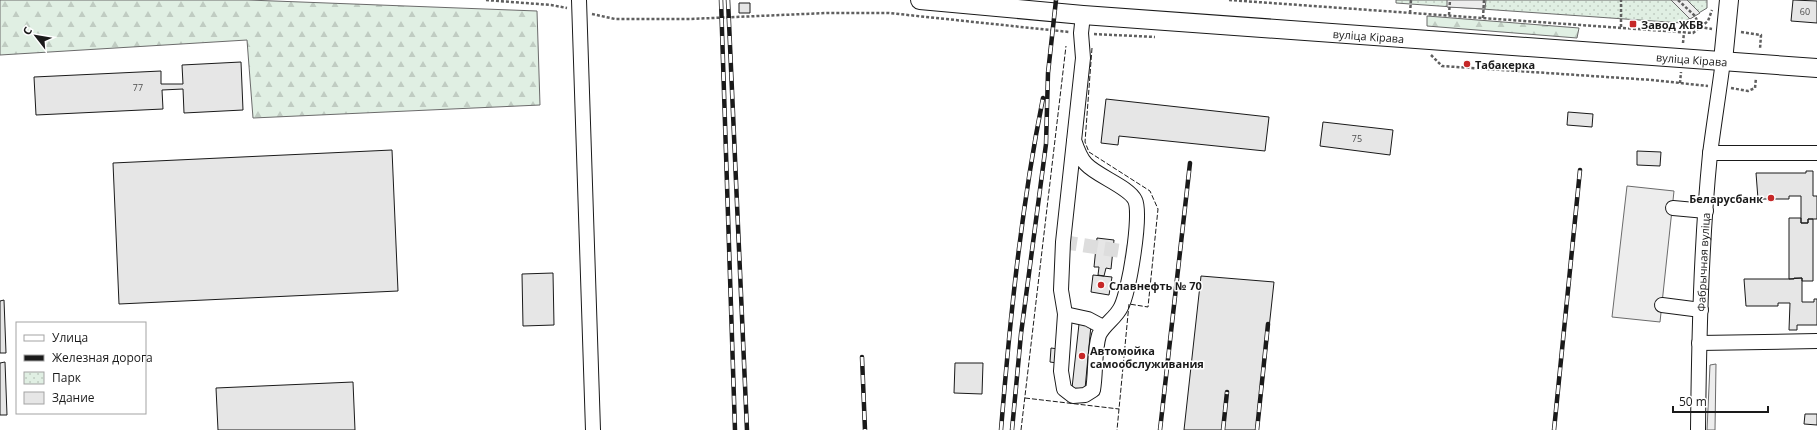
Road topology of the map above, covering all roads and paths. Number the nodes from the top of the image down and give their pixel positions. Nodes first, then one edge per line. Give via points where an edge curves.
1 (486, 0) edge
2 (920, 0) edge
3 (1229, 0) edge
4 (1411, 0) edge
5 (1450, 0) edge
6 (1484, 0) edge
7 (1621, 0) edge
8 (1678, 0) edge
9 (1721, 3) edge
10 (579, 5) edge
11 (1035, 5) edge
12 (1410, 13) junction
13 (1083, 15) junction
14 (1449, 15) junction
15 (1483, 18) junction
16 (1700, 27) junction
17 (1621, 28) junction
18 (1726, 30) junction
19 (1081, 33) junction
20 (1158, 37) dead end
21 (1430, 54) dead end
22 (1723, 61) junction
23 (1758, 64) junction
24 (1817, 68) edge
25 (1720, 87) junction
26 (1074, 140) junction
27 (1710, 153) junction
28 (1817, 153) edge
29 (1672, 208) dead end
30 (1706, 211) junction
31 (1662, 305) dead end
32 (1701, 310) junction
33 (1064, 314) junction
34 (1103, 327) junction
35 (1817, 342) edge
36 (1699, 343) junction
37 (593, 430) edge
38 (1698, 430) edge

1 - 10 path
2 - 11 main road, вуліца Кірава
3 - 12 path
4 - 12 path
5 - 14 path
6 - 15 path
7 - 17 path
8 - 16 path via 1695,16
9 - 16 path via 1708,21
9 - 18 main road, Фабрычная вуліца
10 - 19 path via 614,20 889,13
10 - 37 street
11 - 13 main road, вуліца Кірава
12 - 14 path
13 - 19 street
13 - 22 main road, вуліца Кірава
14 - 15 path
15 - 17 path
16 - 17 path via 1693,32
16 - 18 path
18 - 22 main road, Фабрычная вуліца
18 - 23 path via 1761,35
19 - 20 path
19 - 26 street via 1083,58
21 - 25 path via 1442,66
22 - 23 main road, вуліца Кірава
22 - 25 street, Фабрычная вуліца
23 - 24 main road, вуліца Кірава
23 - 25 path via 1755,88 1748,91
25 - 27 street, Фабрычная вуліца
26 - 33 street via 1063,242
26 - 34 street via 1086,165 1126,191 1135,199 1138,210 1126,294 1121,308
27 - 28 street
27 - 30 street, Фабрычная вуліца
29 - 30 street
30 - 32 street, Фабрычная вуліца
31 - 32 street
32 - 36 street, Фабрычная вуліца
33 - 34 street via 1088,319
33 - 34 street via 1061,371 1064,389 1073,396 1085,396 1093,390 1099,337
35 - 36 street
36 - 38 street, Фабрычная вуліца

